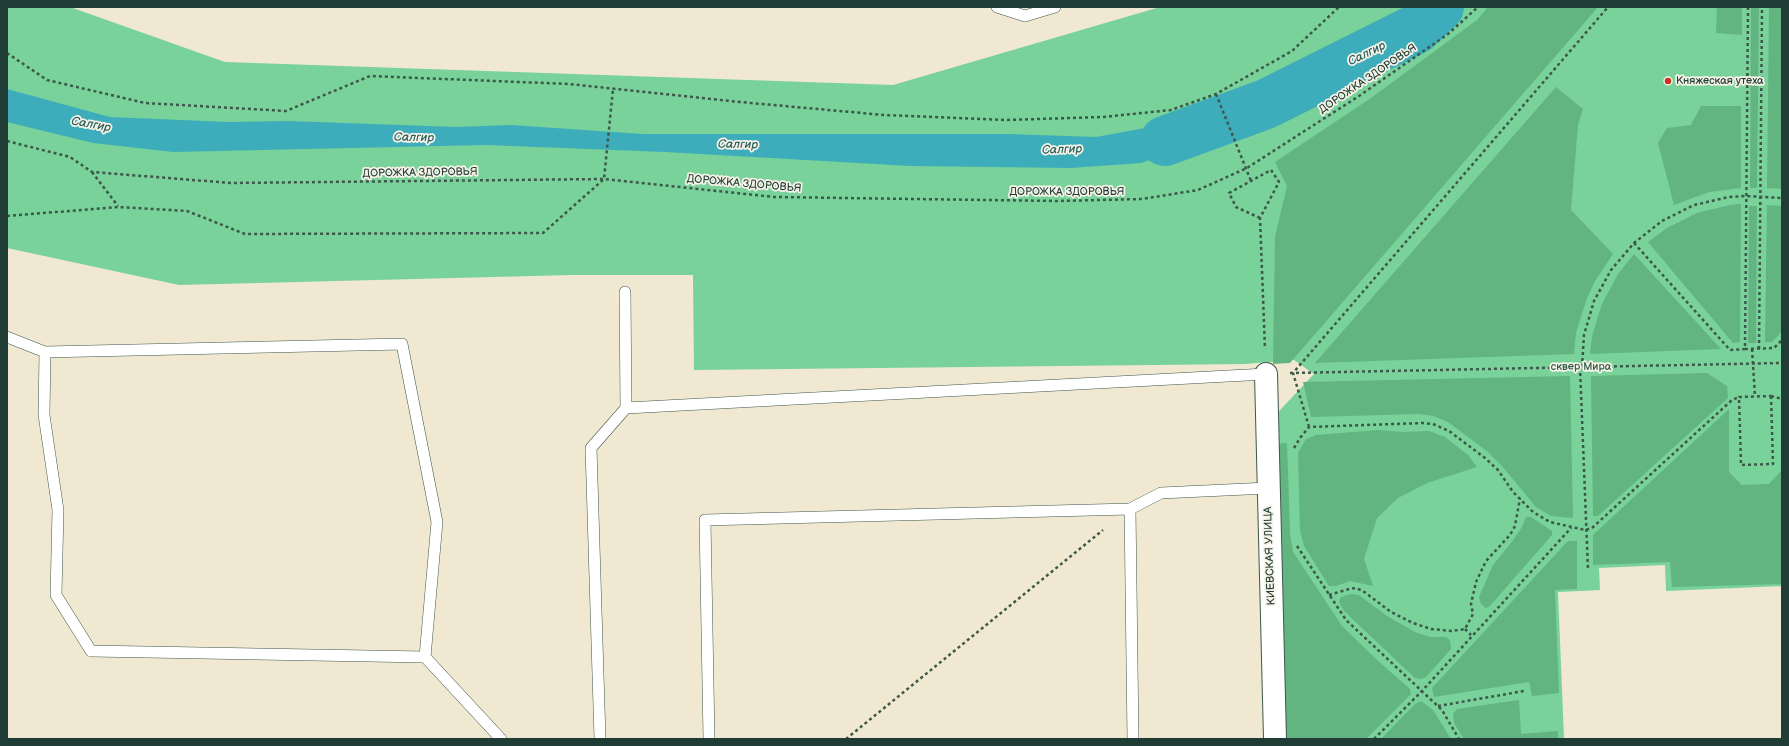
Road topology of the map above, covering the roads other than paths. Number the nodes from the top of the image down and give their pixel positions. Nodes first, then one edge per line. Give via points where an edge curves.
1 (997, 7) edge
2 (1055, 7) edge
3 (624, 292) dead end
4 (7, 338) edge
5 (44, 352) junction
6 (1266, 374) joint
7 (626, 408) junction
8 (1268, 488) junction
9 (1130, 509) junction
10 (425, 657) junction
11 (501, 739) edge
12 (600, 739) edge
13 (709, 739) edge
14 (1132, 739) edge
15 (1275, 739) edge

1 - 2 lane via 1025,16
3 - 7 lane
4 - 5 lane
5 - 10 lane via 44,415 58,510 56,595 91,651
5 - 10 lane via 402,344 437,522
6 - 7 lane
6 - 8 street, КИЕВСКАЯ УЛИЦА
7 - 12 lane via 591,448
8 - 9 lane via 1161,493
8 - 15 street, КИЕВСКАЯ УЛИЦА
9 - 13 lane via 705,520
9 - 14 lane
10 - 11 lane

